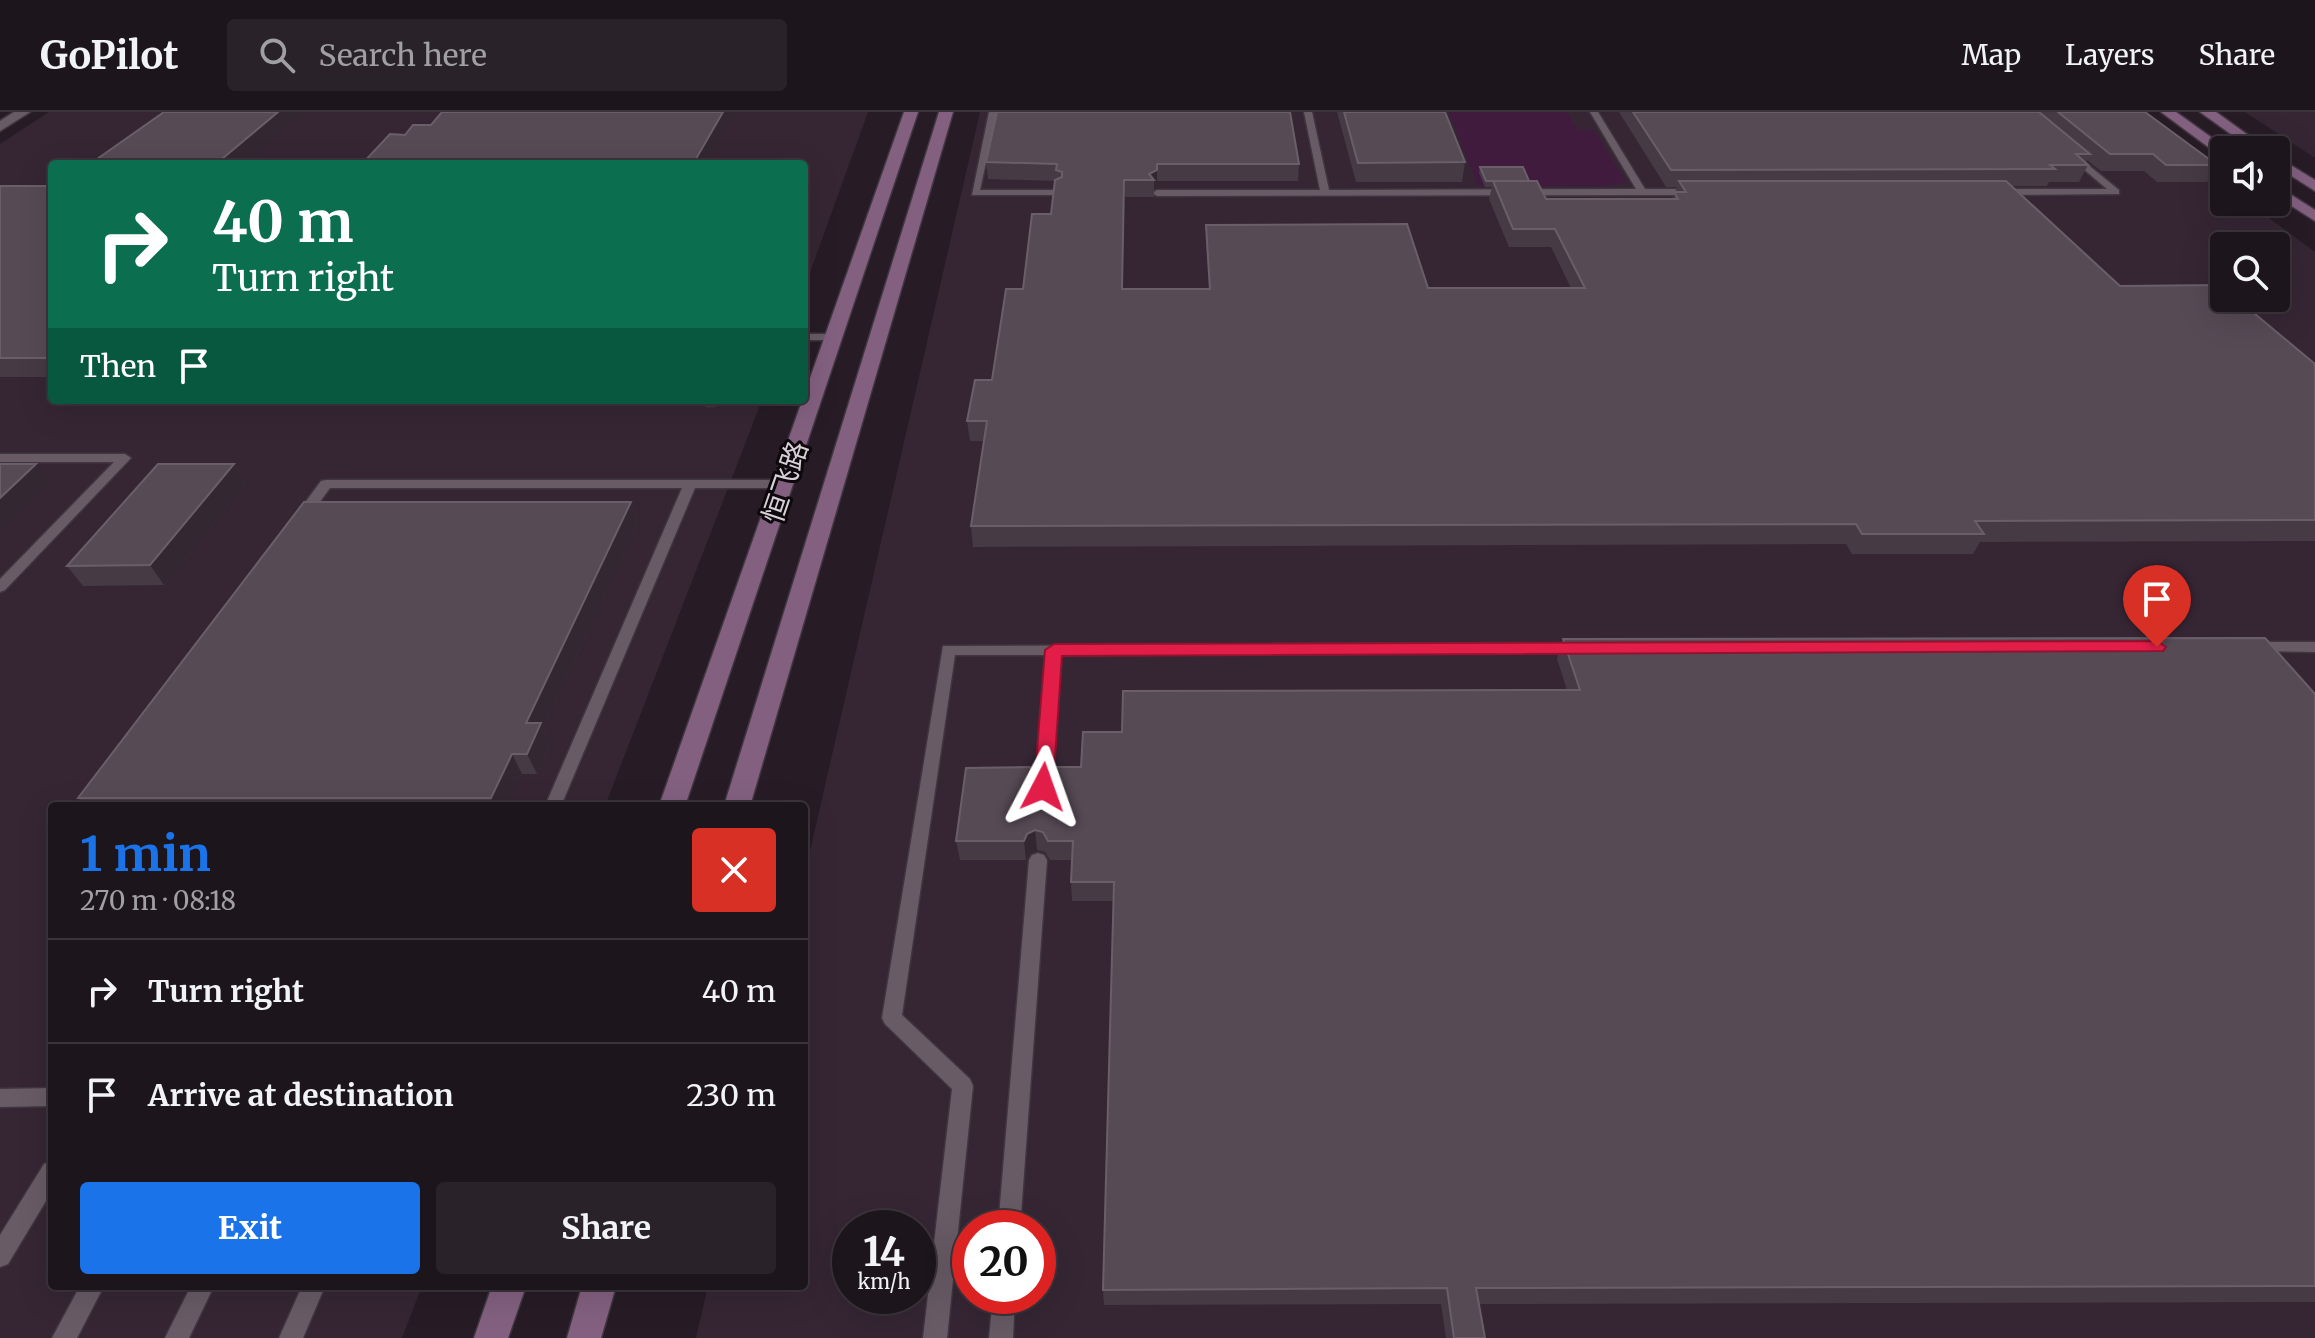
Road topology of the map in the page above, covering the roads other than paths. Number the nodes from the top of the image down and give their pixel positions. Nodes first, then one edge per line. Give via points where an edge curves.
1 (23, 112) edge
2 (911, 112) edge
3 (946, 112) edge
4 (993, 112) edge
5 (1308, 112) edge
6 (1594, 112) edge
7 (2168, 112) edge
8 (2207, 112) edge
9 (0, 127) edge
10 (2242, 136) edge
11 (2057, 142) edge
12 (2210, 142) edge
13 (2290, 170) edge
14 (2315, 187) edge
15 (1325, 192) junction
16 (1642, 192) junction
17 (1705, 192) edge
18 (1990, 192) edge
19 (1057, 193) edge
20 (1157, 193) edge
21 (2290, 199) edge
22 (2315, 217) edge
23 (808, 337) edge
24 (834, 337) junction
25 (0, 458) edge
26 (785, 484) junction
27 (690, 485) junction
28 (289, 534) edge
29 (0, 587) edge
30 (2235, 647) edge
31 (2315, 647) edge
32 (1597, 649) edge
33 (1054, 650) junction
34 (1043, 787) edge
35 (555, 802) edge
36 (673, 802) edge
37 (738, 802) edge
38 (1038, 860) dead end
39 (48, 1097) edge
40 (0, 1098) edge
41 (48, 1178) edge
42 (1010, 1210) edge
43 (0, 1256) edge
44 (91, 1290) edge
45 (201, 1290) edge
46 (312, 1290) edge
47 (508, 1290) edge
48 (598, 1290) edge
49 (1003, 1314) edge
50 (64, 1338) edge
51 (177, 1338) edge
52 (291, 1338) edge
53 (491, 1338) edge
54 (584, 1338) edge
55 (935, 1338) edge
56 (1001, 1338) edge

1 - 9 street
2 - 24 main road, 恒飞路
3 - 37 main road, 恒飞路
4 - 19 lane via 975,193
5 - 15 lane
6 - 16 lane
7 - 12 main road
8 - 10 main road
11 - 18 lane via 2116,192
13 - 14 main road
15 - 16 lane
15 - 20 lane
16 - 17 lane
21 - 22 main road
23 - 24 lane
24 - 26 main road, 恒飞路
25 - 29 lane via 125,458
26 - 27 lane
26 - 36 main road, 恒飞路
27 - 28 lane via 326,484
27 - 35 lane
30 - 31 lane
32 - 33 lane
33 - 34 lane
33 - 55 lane via 948,650 892,1018 963,1086
38 - 42 lane
39 - 40 lane
41 - 43 lane
44 - 50 lane
45 - 51 lane
46 - 52 lane
47 - 53 main road
48 - 54 main road
49 - 56 lane

